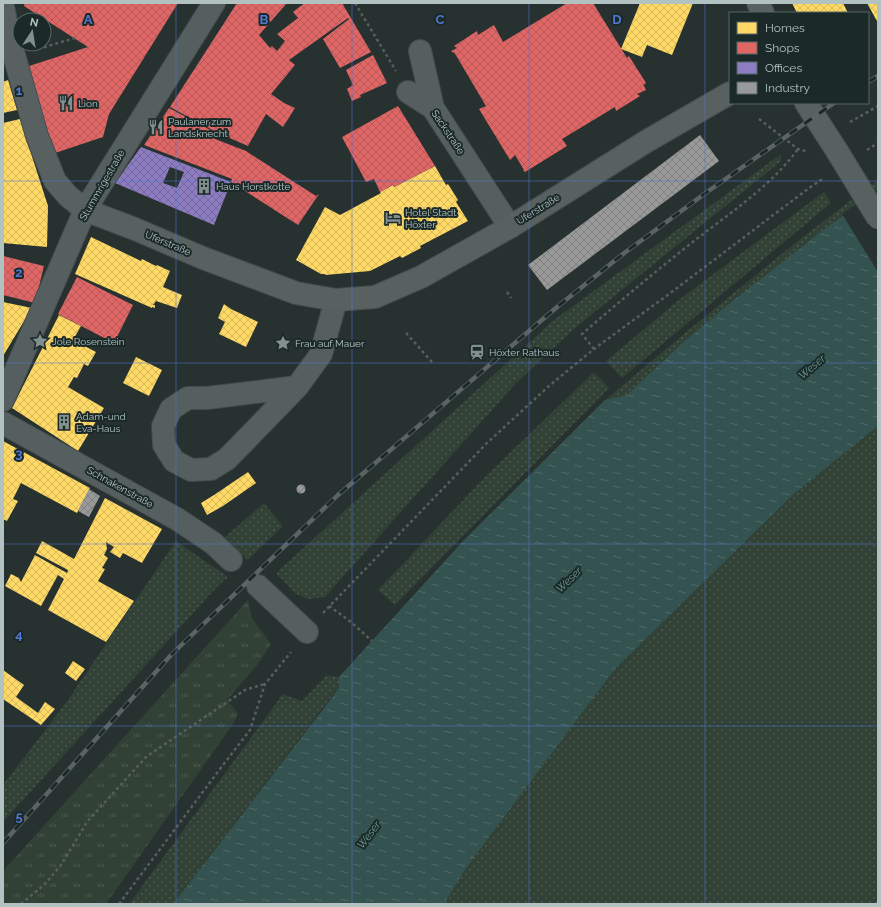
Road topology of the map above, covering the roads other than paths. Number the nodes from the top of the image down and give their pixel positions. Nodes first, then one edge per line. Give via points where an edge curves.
1 (214, 3) edge
2 (758, 3) edge
3 (3, 7) edge
4 (762, 12) edge
5 (420, 51) dead end
6 (408, 92) road end
7 (729, 94) edge
8 (807, 104) edge
9 (433, 108) junction
10 (85, 210) junction
11 (878, 218) edge
12 (510, 227) junction
13 (336, 300) junction
14 (297, 388) junction
15 (3, 400) edge
16 (3, 423) edge
17 (231, 560) dead end
18 (258, 586) dead end
19 (307, 632) road end

1 - 10 street, Stummrigestraße
2 - 4 main road
3 - 10 main road, Uferstraße via 37,136 55,181
5 - 9 street
6 - 9 street, Sackstraße
7 - 12 main road, Uferstraße via 647,141
8 - 11 main road, bridge
9 - 12 street, Sackstraße
10 - 13 main road, Uferstraße via 290,291
10 - 15 street, Stummrigestraße
12 - 13 main road, Uferstraße via 421,277 375,297
13 - 14 street via 321,354
14 - 14 street via 188,398 171,409 163,426 164,445 174,461 191,470 210,469 227,458
16 - 17 street, Schnakenstraße via 177,519 213,543
18 - 19 street

